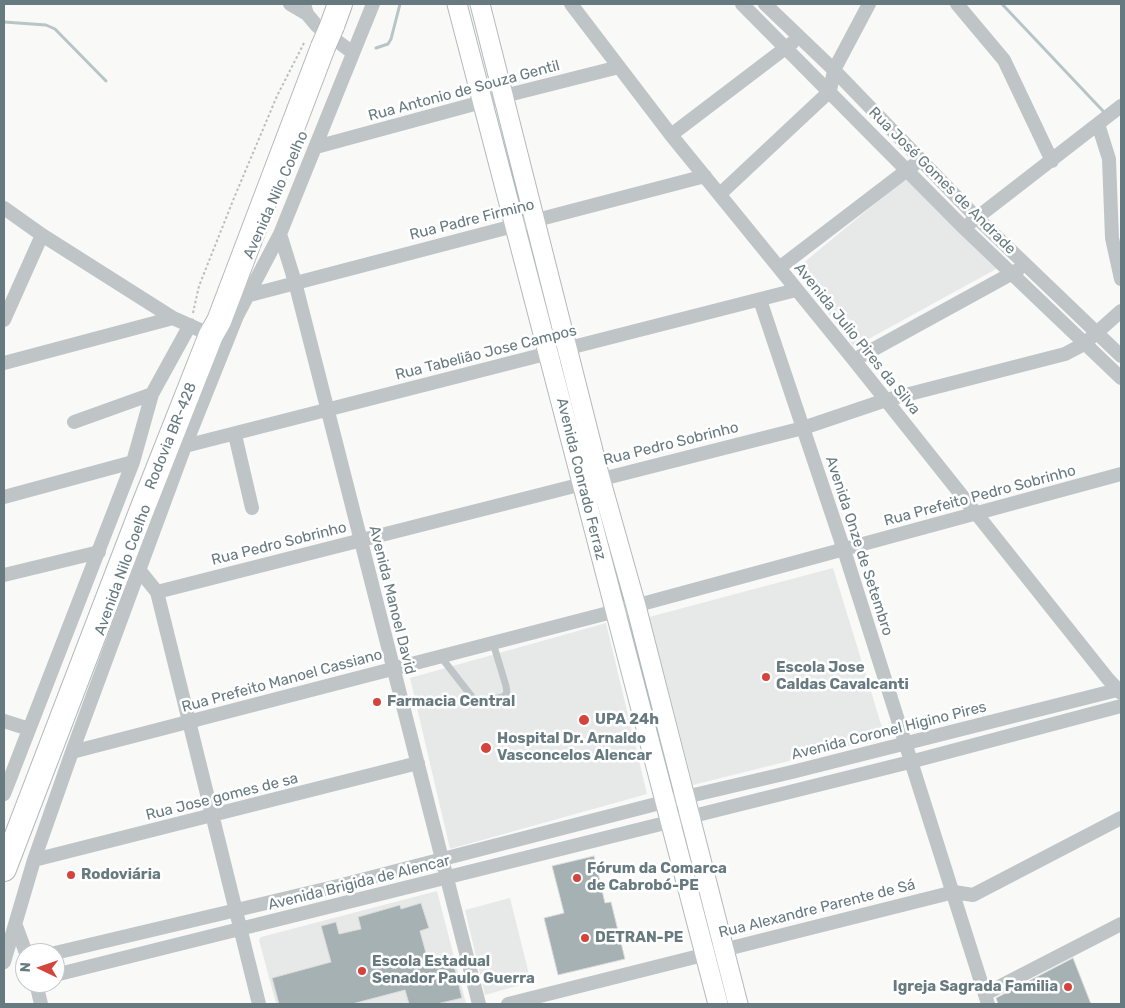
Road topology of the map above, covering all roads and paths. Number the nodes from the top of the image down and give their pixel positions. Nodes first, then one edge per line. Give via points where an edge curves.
1 (290, 4) edge
2 (340, 4) edge
3 (373, 4) edge
4 (571, 4) edge
5 (742, 4) edge
6 (765, 4) edge
7 (869, 4) edge
8 (957, 4) edge
9 (480, 6) edge
10 (305, 9) edge
11 (458, 10) edge
12 (324, 33) junction
13 (798, 36) junction
14 (786, 48) junction
15 (353, 53) junction
16 (619, 67) junction
17 (834, 70) junction
18 (830, 90) junction
19 (504, 96) junction
20 (482, 102) junction
21 (1121, 106) edge
22 (1098, 124) junction
23 (671, 135) junction
24 (316, 147) junction
25 (921, 158) junction
26 (1052, 161) junction
27 (909, 171) junction
28 (705, 176) junction
29 (720, 194) junction
30 (4, 208) edge
31 (976, 217) junction
32 (535, 221) junction
33 (515, 226) junction
34 (964, 229) junction
35 (280, 234) junction
36 (42, 235) junction
37 (1026, 264) junction
38 (779, 268) junction
39 (1012, 274) junction
40 (1121, 279) edge
41 (296, 282) junction
42 (552, 287) junction
43 (796, 290) junction
44 (532, 292) junction
45 (246, 296) junction
46 (760, 300) junction
47 (1121, 311) edge
48 (173, 318) junction
49 (4, 320) edge
50 (190, 325) junction
51 (1097, 333) junction
52 (211, 334) junction
53 (1084, 344) junction
54 (568, 348) junction
55 (549, 354) junction
56 (1121, 356) edge
57 (854, 360) junction
58 (4, 363) edge
59 (1121, 378) edge
60 (152, 394) junction
61 (886, 400) junction
62 (327, 410) junction
63 (585, 419) junction
64 (74, 422) dead end
65 (567, 425) junction
66 (804, 428) junction
67 (234, 435) junction
68 (185, 446) junction
69 (133, 462) junction
70 (1121, 474) edge
71 (591, 481) junction
72 (4, 497) edge
73 (252, 508) dead end
74 (977, 513) junction
75 (360, 540) junction
76 (618, 541) junction
77 (599, 548) junction
78 (844, 550) junction
79 (99, 552) junction
80 (140, 571) junction
81 (4, 575) edge
82 (157, 592) junction
83 (636, 606) junction
84 (616, 612) junction
85 (493, 643) junction
86 (441, 657) junction
87 (392, 669) junction
88 (1120, 691) edge
89 (660, 702) junction
90 (1121, 706) edge
91 (641, 708) junction
92 (1012, 716) junction
93 (4, 721) edge
94 (189, 722) junction
95 (30, 729) junction
96 (1018, 734) junction
97 (904, 743) junction
98 (72, 752) junction
99 (910, 762) junction
100 (418, 763) junction
101 (9, 769) edge
102 (792, 772) junction
103 (796, 790) junction
104 (4, 794) edge
105 (685, 797) junction
106 (664, 802) junction
107 (212, 816) junction
108 (690, 816) junction
109 (1121, 818) edge
110 (670, 821) junction
111 (572, 825) junction
112 (578, 844) junction
113 (441, 858) junction
114 (34, 860) junction
115 (4, 869) edge
116 (446, 877) junction
117 (707, 883) junction
118 (338, 886) junction
119 (687, 889) junction
120 (954, 892) junction
121 (342, 903) junction
122 (235, 911) junction
123 (1121, 924) edge
124 (16, 926) junction
125 (240, 930) junction
126 (136, 934) junction
127 (22, 943) edge
128 (724, 949) junction
129 (65, 951) edge
130 (141, 953) junction
131 (704, 954) junction
132 (4, 962) edge
133 (65, 972) edge
134 (986, 999) edge
135 (259, 1004) edge
136 (479, 1004) edge
137 (508, 1004) edge
138 (718, 1004) edge
139 (738, 1004) edge

1 - 10 street
2 - 12 highway, Rodovia BR-428
3 - 15 street, Avenida Nilo Coelho
4 - 16 street, Avenida Julio Pires da Silva
5 - 14 street, Rua José Gomes de Andrade
6 - 13 street
7 - 17 street
8 - 26 street via 1004,60
9 - 11 street
9 - 19 street, Avenida Conrado Ferraz
10 - 12 street
11 - 20 street, Avenida Conrado Ferraz
12 - 15 street
12 - 50 path via 298,53 277,96 199,286
12 - 52 highway, Rodovia BR-428 via 219,320
13 - 14 street
13 - 17 street
14 - 18 street, Rua José Gomes de Andrade
14 - 23 street
15 - 24 street, Avenida Nilo Coelho
16 - 19 street, Rua Antonio de Souza Gentil
16 - 23 street, Avenida Julio Pires da Silva
17 - 18 street
17 - 25 street
18 - 27 street, Rua José Gomes de Andrade
18 - 29 street
19 - 20 street, Rua Antonio de Souza Gentil
19 - 32 street, Avenida Conrado Ferraz
20 - 24 street, Rua Antonio de Souza Gentil
20 - 33 street, Avenida Conrado Ferraz
21 - 22 street
22 - 26 street
22 - 40 street via 1109,159 1112,238
23 - 28 street, Avenida Julio Pires da Silva
24 - 35 street, Avenida Nilo Coelho
25 - 27 street
25 - 31 street
26 - 31 street
27 - 34 street, Rua José Gomes de Andrade
27 - 38 street
28 - 29 street, Avenida Julio Pires da Silva
28 - 32 street, Rua Padre Firmino
29 - 38 street, Avenida Julio Pires da Silva
30 - 36 street
31 - 34 street
31 - 37 street
32 - 33 street, Rua Padre Firmino
32 - 42 street, Avenida Conrado Ferraz
33 - 41 street, Rua Padre Firmino
33 - 44 street, Avenida Conrado Ferraz
34 - 39 street, Rua José Gomes de Andrade
35 - 41 street, Avenida Manoel David
35 - 45 street, Avenida Nilo Coelho
36 - 48 street
36 - 49 street
37 - 39 street
37 - 51 street
38 - 43 street, Avenida Julio Pires da Silva
39 - 53 street, Rua José Gomes de Andrade
39 - 57 street
41 - 45 street, Rua Padre Firmino
41 - 62 street, Avenida Manoel David
42 - 44 street
42 - 54 street, Avenida Conrado Ferraz
43 - 46 street, Rua Tabelião Jose Campos
43 - 57 street, Avenida Julio Pires da Silva
44 - 55 street, Avenida Conrado Ferraz
45 - 68 street, Avenida Nilo Coelho
46 - 54 street, Rua Tabelião Jose Campos
46 - 66 street, Avenida Onze de Setembro
47 - 51 street, Rua Pedro Sobrinho
48 - 50 street
48 - 58 street
50 - 52 street
50 - 60 street, Avenida Nilo Coelho
51 - 53 street, Rua Pedro Sobrinho
51 - 56 street
52 - 115 highway, Rodovia BR-428
53 - 59 street, Rua José Gomes de Andrade
53 - 61 street, Rua Pedro Sobrinho via 1065,354
54 - 55 street, Rua Tabelião Jose Campos
54 - 63 street, Avenida Conrado Ferraz
55 - 62 street, Rua Tabelião Jose Campos
55 - 65 street, Avenida Conrado Ferraz
57 - 61 street, Avenida Julio Pires da Silva
60 - 64 street
60 - 69 street, Avenida Nilo Coelho
61 - 66 street, Rua Pedro Sobrinho
61 - 74 street, Avenida Julio Pires da Silva
62 - 67 street, Rua Tabelião Jose Campos
62 - 75 street, Avenida Manoel David
63 - 65 street
63 - 71 street, Avenida Conrado Ferraz
65 - 71 street, Avenida Conrado Ferraz
66 - 71 street, Rua Pedro Sobrinho
66 - 78 street, Avenida Onze de Setembro
67 - 68 street, Rua Tabelião Jose Campos
67 - 73 street
68 - 80 street, Avenida Nilo Coelho
69 - 72 street
69 - 79 street, Avenida Nilo Coelho
70 - 74 street, Rua Prefeito Pedro Sobrinho
71 - 75 street, Rua Pedro Sobrinho
71 - 76 street, Avenida Conrado Ferraz
71 - 77 street, Avenida Conrado Ferraz
74 - 78 street, Rua Prefeito Pedro Sobrinho
74 - 88 street, Avenida Julio Pires da Silva
75 - 82 street, Rua Pedro Sobrinho
75 - 87 street, Avenida Manoel David
76 - 77 street
76 - 83 street, Avenida Conrado Ferraz
77 - 84 street, Avenida Conrado Ferraz
78 - 83 street, Rua Prefeito Pedro Sobrinho
78 - 97 street, Avenida Onze de Setembro
79 - 81 street
79 - 95 street, Avenida Nilo Coelho
80 - 82 street
80 - 98 street, Avenida Nilo Coelho
82 - 94 street
83 - 84 street, Rua Prefeito Pedro Sobrinho
83 - 89 street, Avenida Conrado Ferraz
84 - 85 street, Rua Prefeito Manoel Cassiano
84 - 91 street, Avenida Conrado Ferraz
85 - 86 street, Rua Prefeito Manoel Cassiano
85 - 86 lane via 506,686 507,692 503,697 476,702
86 - 87 street, Rua Prefeito Manoel Cassiano
87 - 94 street, Rua Prefeito Manoel Cassiano
87 - 100 street, Avenida Manoel David
88 - 92 street, Avenida Coronel Higino Pires
89 - 91 street
89 - 105 street, Avenida Conrado Ferraz
90 - 96 street
91 - 106 street, Avenida Conrado Ferraz
92 - 96 street
92 - 97 street, Avenida Coronel Higino Pires
93 - 95 street
94 - 98 street, Rua Prefeito Manoel Cassiano
94 - 107 street
95 - 101 street, Avenida Nilo Coelho
96 - 99 street
97 - 99 street, Avenida Onze de Setembro
97 - 102 street, Avenida Coronel Higino Pires
98 - 114 street, Avenida Nilo Coelho
99 - 103 street
99 - 120 street, Avenida Onze de Setembro
100 - 107 street, Rua Jose gomes de sa
100 - 113 street, Avenida Manoel David
101 - 104 street, Avenida Nilo Coelho
102 - 103 street
102 - 105 street, Avenida Coronel Higino Pires
103 - 108 street
105 - 106 street, Avenida Coronel Higino Pires
105 - 108 street, Avenida Conrado Ferraz
106 - 110 street, Avenida Conrado Ferraz
106 - 111 street, Avenida Brigida de Alencar
107 - 114 street, Rua Jose gomes de sa
107 - 122 street
108 - 110 street
108 - 117 street, Avenida Conrado Ferraz
109 - 120 street, Rua Alexandre Parente de Sá via 973,894
110 - 112 street, Avenida Brigida de Alencar
110 - 119 street, Avenida Conrado Ferraz
111 - 112 street
111 - 113 street, Avenida Brigida de Alencar
112 - 116 street, Avenida Brigida de Alencar
113 - 116 street, Avenida Manoel David
113 - 118 street, Avenida Brigida de Alencar
114 - 124 street, Avenida Nilo Coelho
116 - 121 street, Avenida Brigida de Alencar
116 - 136 street, Avenida Manoel David
117 - 119 street
117 - 128 street, Avenida Conrado Ferraz
118 - 121 street
118 - 122 street, Avenida Brigida de Alencar
119 - 131 street, Avenida Conrado Ferraz
120 - 128 street, Rua Alexandre Parente de Sá
120 - 134 street, Avenida Onze de Setembro
121 - 125 street, Avenida Brigida de Alencar
122 - 125 street
122 - 126 street, Avenida Brigida de Alencar
123 - 134 street
124 - 127 street
124 - 132 street, Avenida Nilo Coelho
125 - 130 street, Avenida Brigida de Alencar
125 - 135 street
126 - 129 street, Avenida Brigida de Alencar
126 - 130 street
128 - 131 street, Rua Alexandre Parente de Sá
128 - 139 street, Avenida Conrado Ferraz
130 - 133 street, Avenida Brigida de Alencar
131 - 137 street, Rua Alexandre Parente de Sá
131 - 138 street, Avenida Conrado Ferraz

